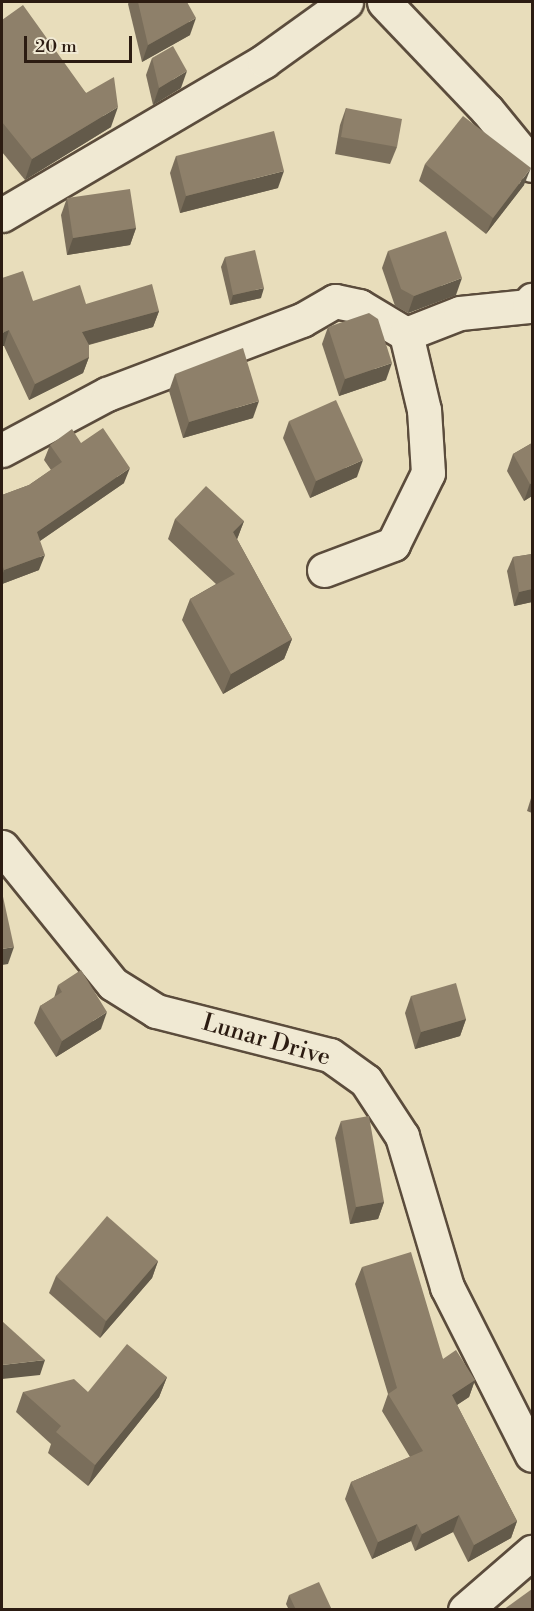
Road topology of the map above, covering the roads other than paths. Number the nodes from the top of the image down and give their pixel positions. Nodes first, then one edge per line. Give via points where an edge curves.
1 (346, 2) edge
2 (384, 2) edge
3 (532, 165) edge
4 (2, 214) edge
5 (532, 300) edge
6 (406, 334) junction
7 (2, 450) edge
8 (324, 570) dead end
9 (2, 848) edge
10 (532, 1455) edge
11 (532, 1552) edge
12 (465, 1610) edge

1 - 4 street via 264,61 45,193
2 - 3 street via 487,110
5 - 6 street via 529,306 460,313
6 - 7 street via 359,306 335,301 302,320 106,394
6 - 8 street via 424,410 428,473 393,544
9 - 10 street, Lunar Drive via 113,984 156,1011 330,1055 366,1081 402,1136 447,1287
11 - 12 street

